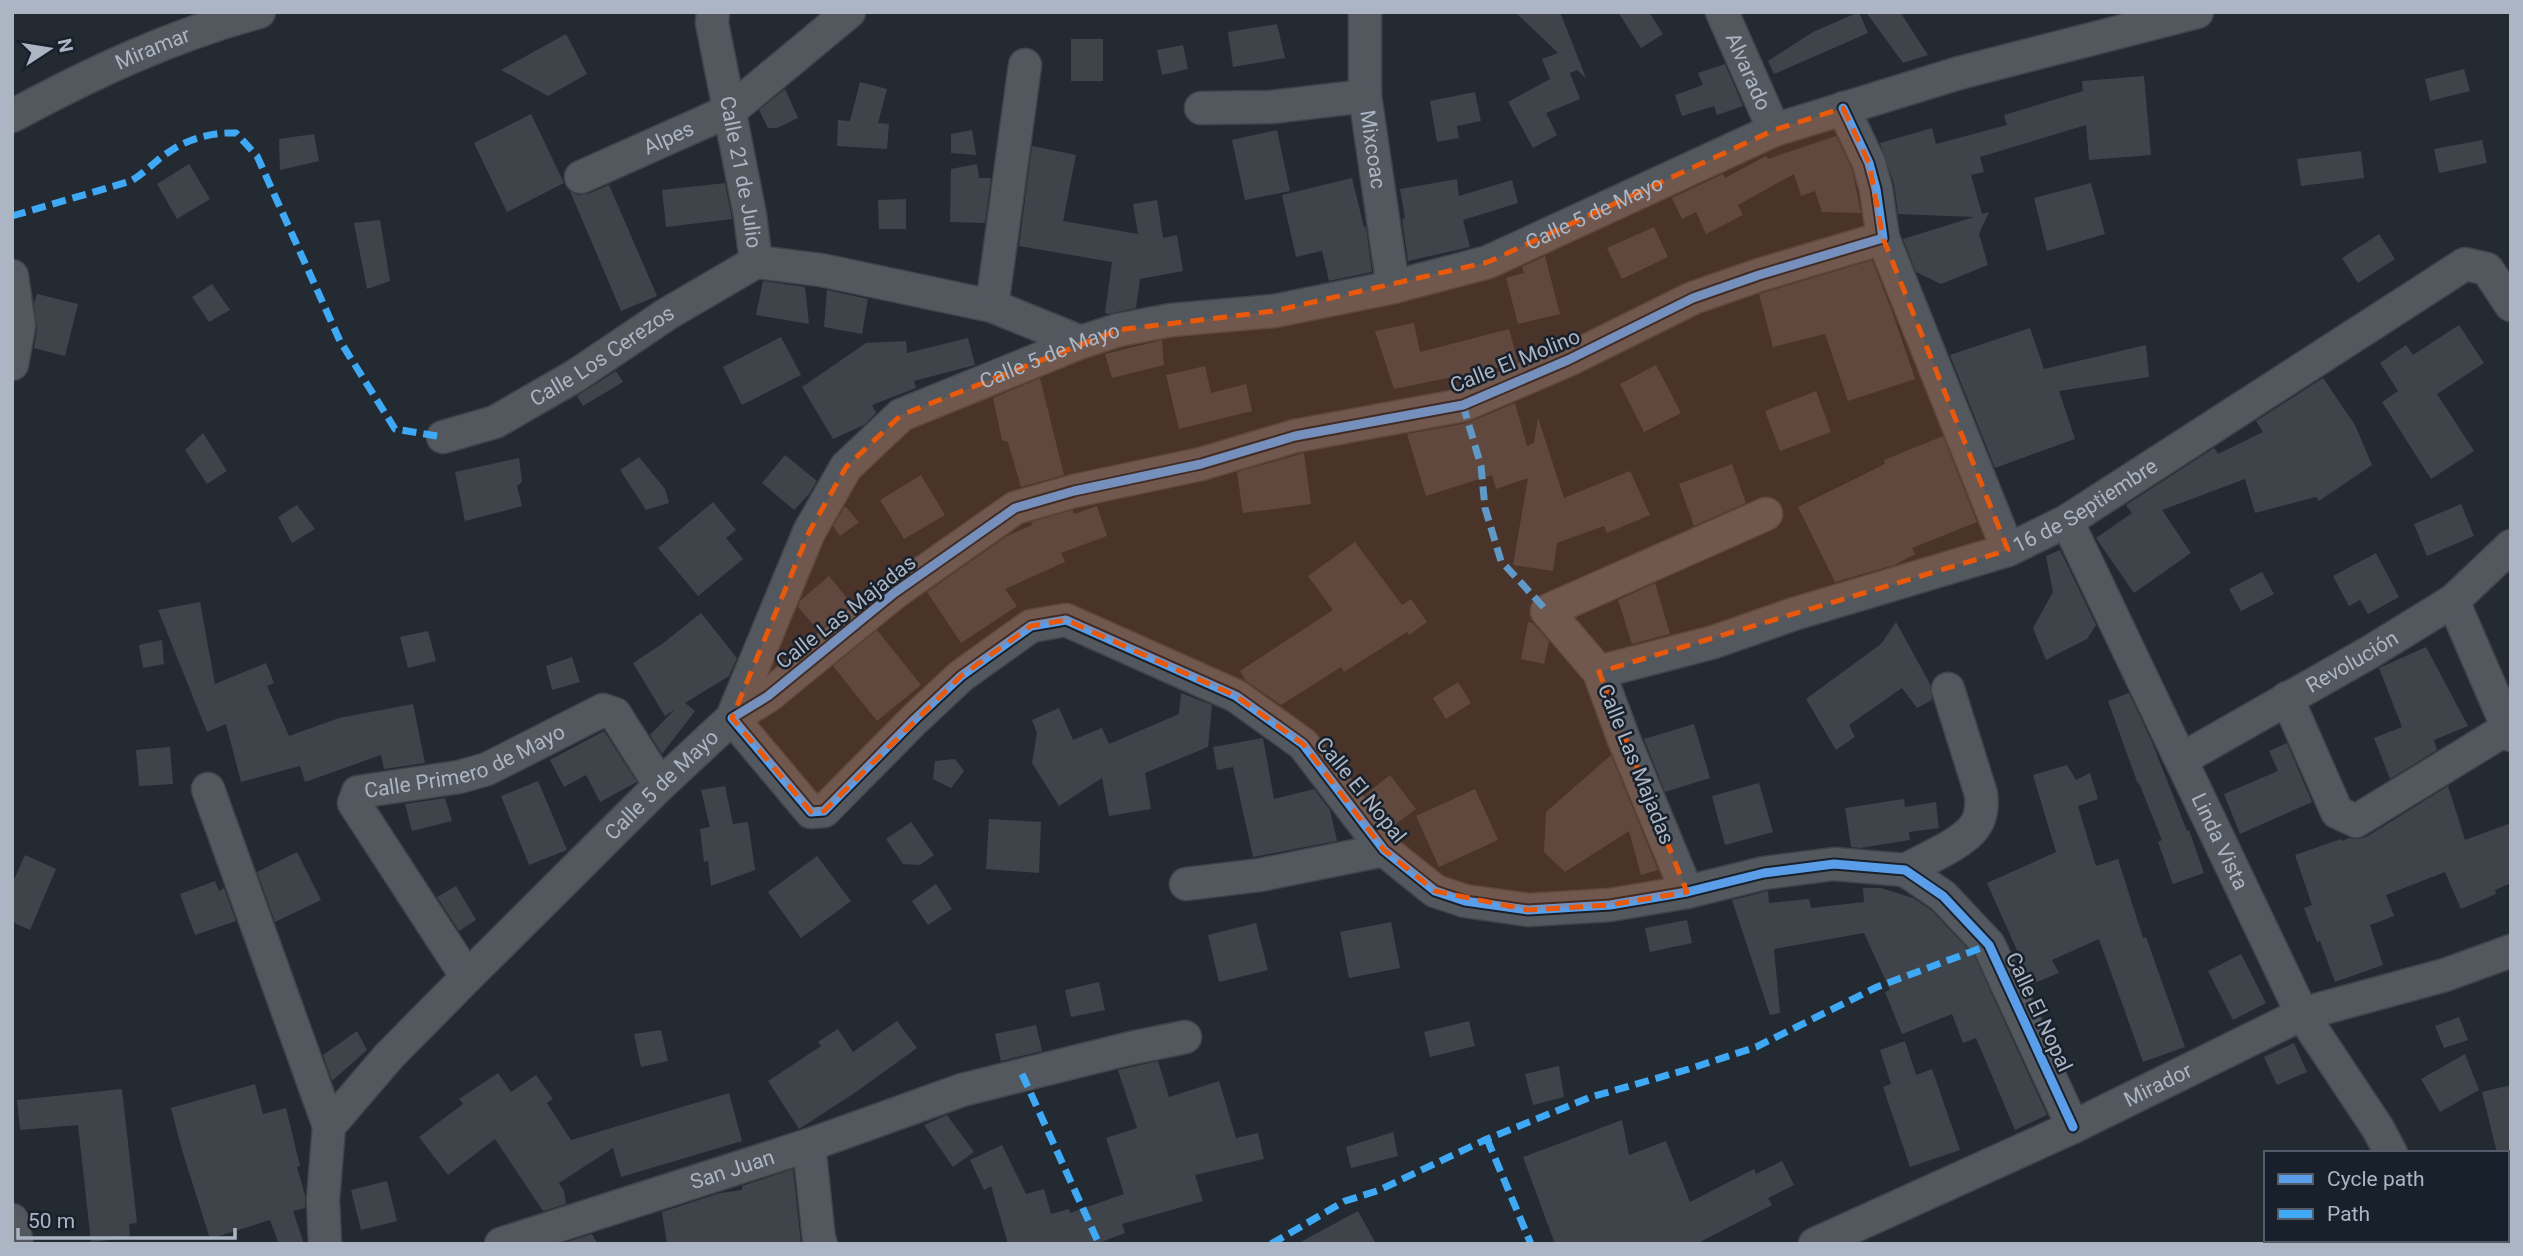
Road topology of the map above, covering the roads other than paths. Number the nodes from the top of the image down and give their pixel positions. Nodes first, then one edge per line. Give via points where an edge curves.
1 (259, 12) edge
2 (713, 12) edge
3 (849, 12) edge
4 (1365, 12) edge
5 (1722, 12) edge
6 (2196, 12) edge
7 (2149, 18) edge
8 (1026, 65) dead end
9 (1365, 96) junction
10 (1201, 108) dead end
11 (1843, 108) junction
12 (731, 110) junction
13 (12, 117) edge
14 (1774, 130) junction
15 (581, 177) dead end
16 (1883, 238) junction
17 (756, 261) junction
18 (12, 276) edge
19 (1393, 286) junction
20 (2511, 305) edge
21 (992, 306) junction
22 (1080, 342) junction
23 (12, 364) edge
24 (443, 437) dead end
25 (1015, 508) joint
26 (1766, 514) dead end
27 (2067, 521) junction
28 (2511, 546) edge
29 (2008, 550) junction
30 (2453, 601) junction
31 (1599, 672) junction
32 (1948, 689) dead end
33 (2287, 698) junction
34 (732, 718) junction
35 (2509, 732) edge
36 (2182, 760) junction
37 (660, 785) junction
38 (208, 789) dead end
39 (1384, 850) junction
40 (1905, 870) junction
41 (1186, 884) dead end
42 (1687, 891) junction
43 (2511, 951) edge
44 (467, 977) junction
45 (2302, 1014) junction
46 (1185, 1037) dead end
47 (328, 1126) junction
48 (2073, 1127) junction
49 (809, 1145) junction
50 (2390, 1151) edge
51 (12, 1220) edge
52 (535, 1239) edge
53 (17, 1244) edge
54 (326, 1244) edge
55 (502, 1244) edge
56 (821, 1244) edge
57 (1815, 1244) edge

1 - 13 street, Miramar via 89,75
2 - 12 street, Calle 21 de Julio
3 - 12 street, Alpes
4 - 9 street, Mixcoac
5 - 14 street, Alvarado
6 - 7 street, Calle 5 de Mayo
7 - 11 street, Calle 5 de Mayo
8 - 21 street
9 - 10 street via 1271,107
9 - 19 street, Mixcoac
11 - 14 street, Calle 5 de Mayo
11 - 16 street via 1869,163
12 - 15 street, Alpes
12 - 17 street, Calle 21 de Julio
14 - 19 street, Calle 5 de Mayo via 1488,262
16 - 25 street, Calle El Molino via 1693,298 1463,405 1295,436 1201,464
16 - 29 street
17 - 21 street, Calle 21 de Julio
17 - 24 street, Calle Los Cerezos via 495,422
18 - 23 street via 19,326
19 - 22 street, Calle 5 de Mayo via 1274,311 1171,320
20 - 27 street, 16 de Septiembre via 2487,269 2465,264
21 - 22 street, Calle 21 de Julio
22 - 34 street, Calle 5 de Mayo via 901,415 846,467 809,532
25 - 34 street, Calle Las Majadas via 894,593 768,696
26 - 31 street, Calle Las Majadas via 1548,611
27 - 29 street, 16 de Septiembre
27 - 36 street, Linda Vista
28 - 30 street, Revolución
29 - 31 street, 16 de Septiembre via 1714,642
30 - 33 street, Revolución
30 - 35 street
31 - 42 street, Calle Las Majadas
32 - 40 street via 1982,809 1968,835
33 - 35 street via 2337,812 2356,821
33 - 36 street, Revolución
34 - 37 street, Calle 5 de Mayo
34 - 39 street, Calle El Nopal via 811,812 824,811 961,676 1031,625 1066,620 1236,696 1303,744
36 - 45 street, Linda Vista
37 - 44 street, Calle 5 de Mayo
37 - 44 street, Calle Primero de Mayo via 615,714 603,710 487,769 358,792 354,803
38 - 47 street
39 - 41 street via 1260,875
39 - 42 street, Calle El Nopal via 1435,891 1465,901 1528,910 1610,905
40 - 42 street, Calle El Nopal via 1834,864 1764,873
40 - 48 street, Calle El Nopal via 1943,896 1989,945
43 - 45 street, Mirador via 2445,975
44 - 47 street, Calle 5 de Mayo
45 - 48 street, Mirador
45 - 50 street, Linda Vista
46 - 49 street, San Juan via 962,1090
47 - 54 street via 323,1200
48 - 57 street, Mirador
49 - 52 street, San Juan
49 - 56 street
51 - 53 street
52 - 55 street, San Juan

